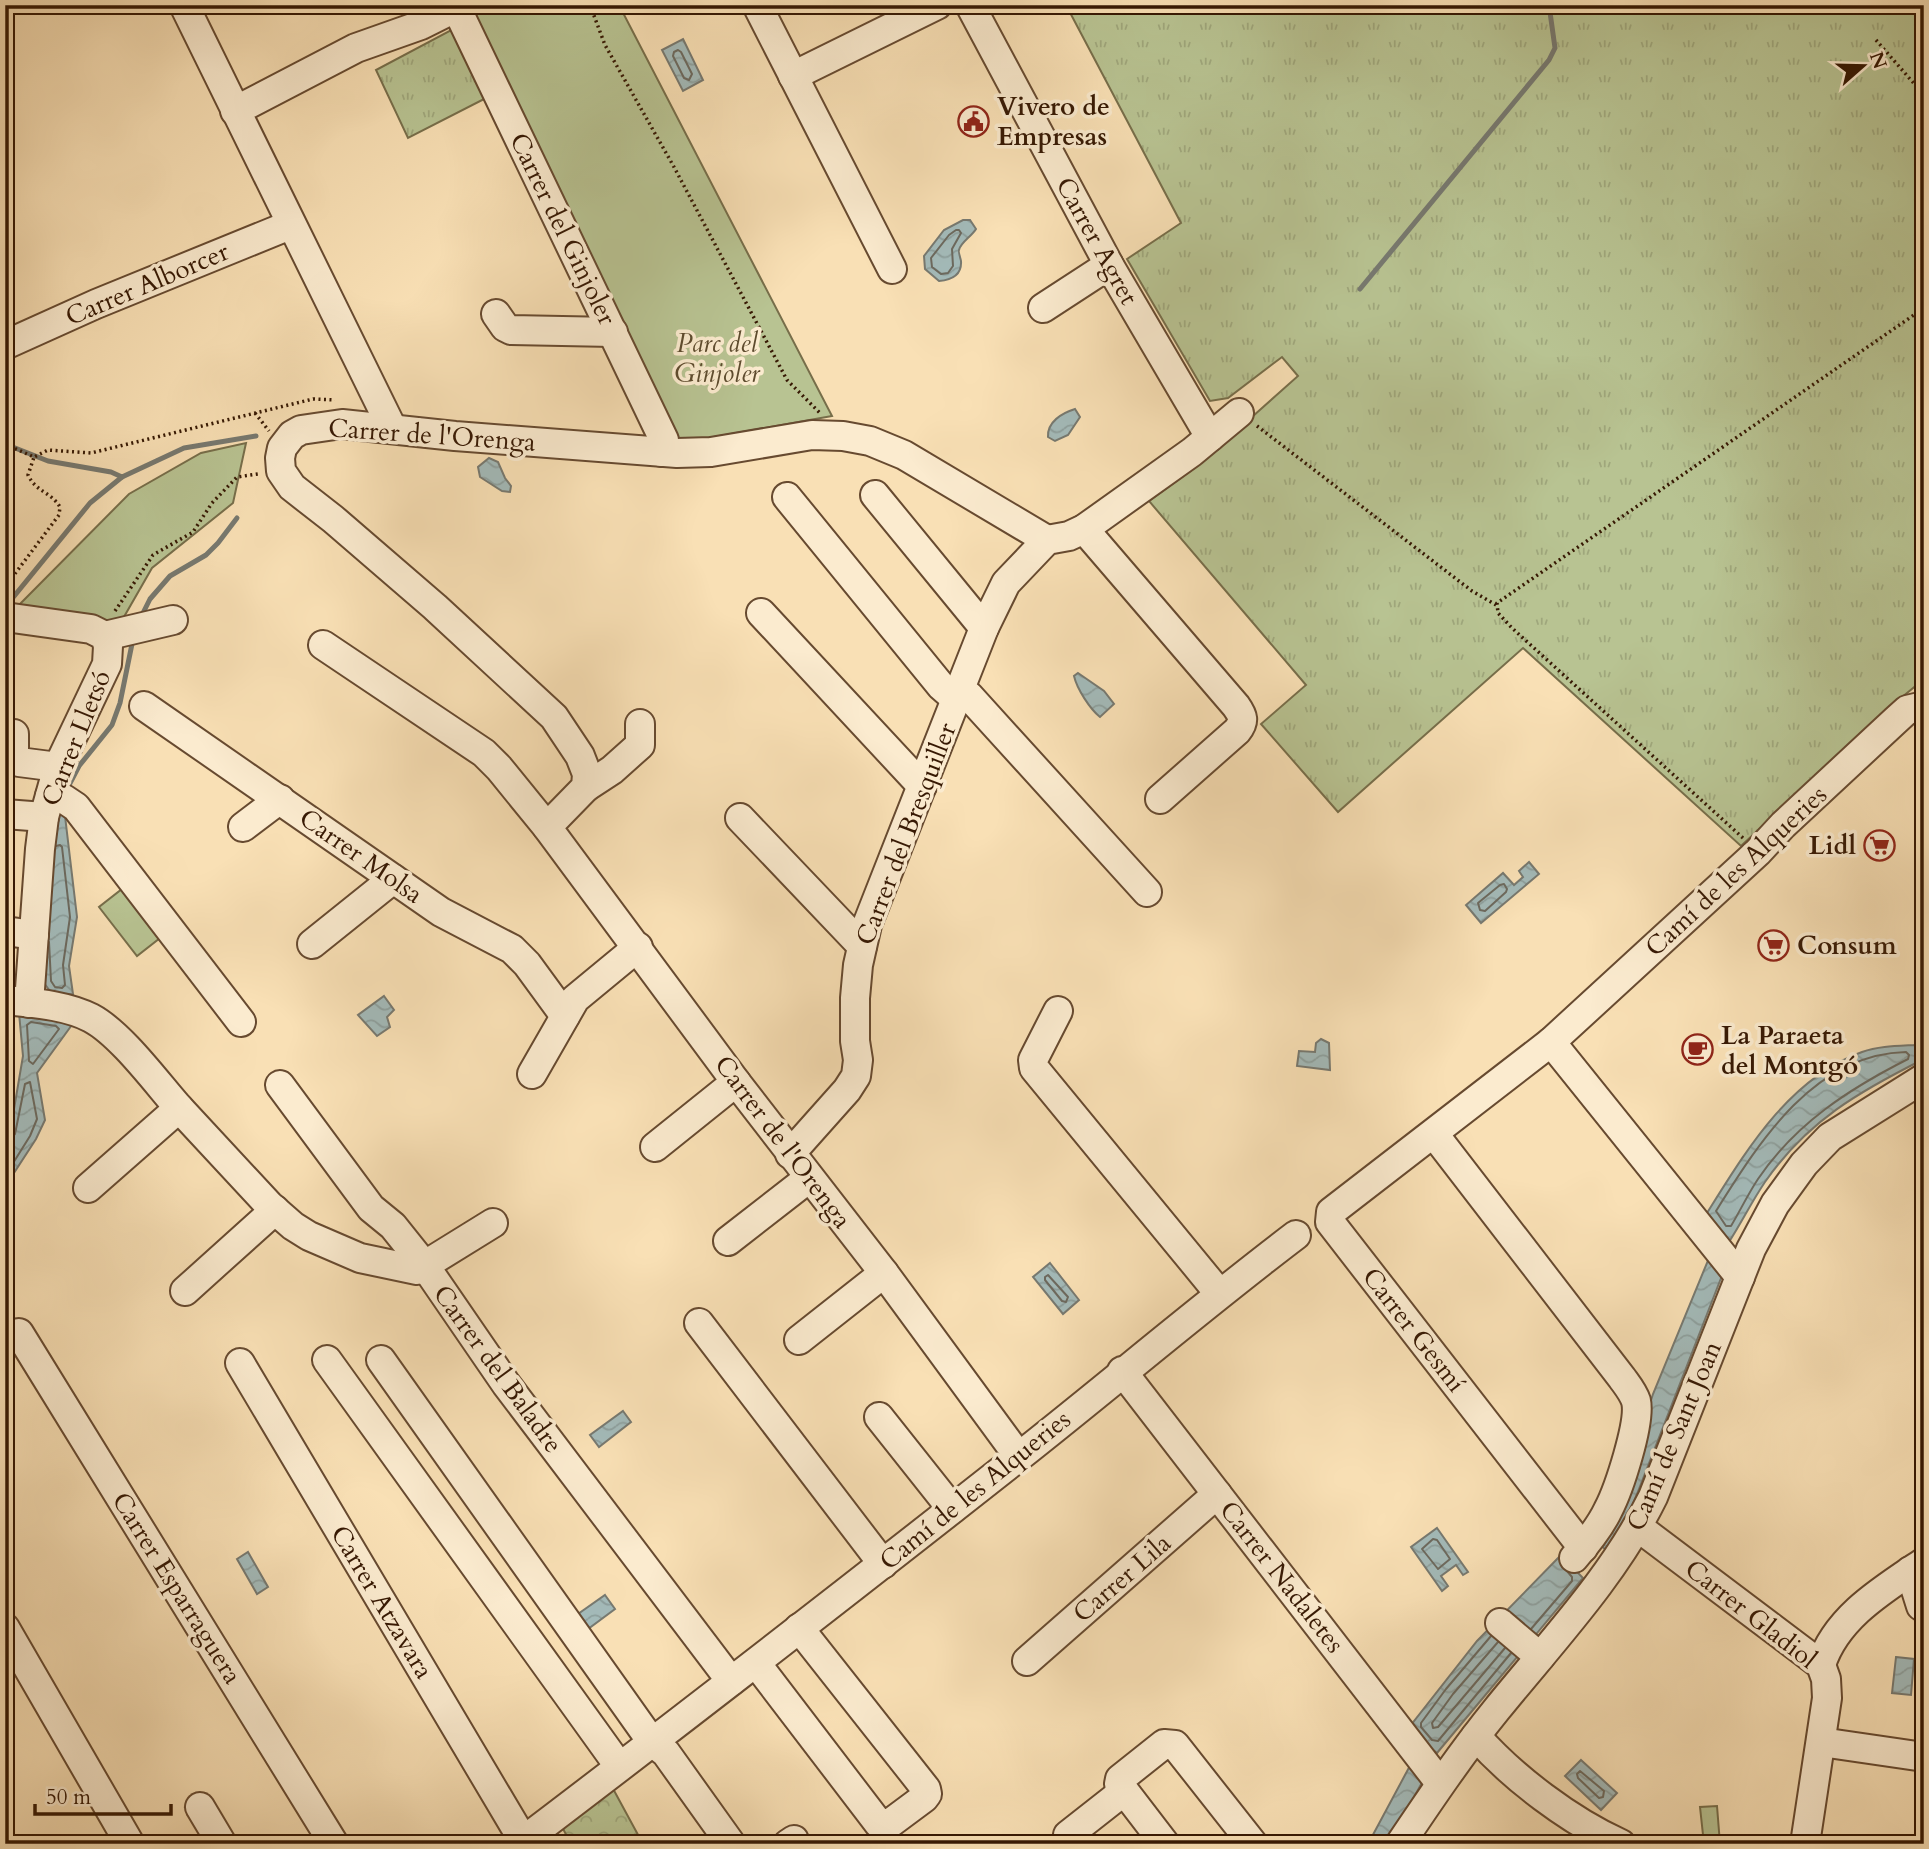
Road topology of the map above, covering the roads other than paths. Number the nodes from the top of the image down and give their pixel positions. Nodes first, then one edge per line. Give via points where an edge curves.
1 (184, 5) edge
2 (757, 5) edge
3 (937, 5) edge
4 (970, 5) edge
5 (457, 6) edge
6 (793, 76) junction
7 (235, 111) junction
8 (290, 225) junction
9 (1109, 265) junction
10 (892, 269) dead end
11 (1043, 308) dead end
12 (496, 314) dead end
13 (613, 331) junction
14 (5, 345) edge
15 (1239, 412) road end
16 (392, 428) junction
17 (1210, 437) junction
18 (662, 452) junction
19 (875, 495) dead end
20 (787, 497) dead end
21 (1084, 529) junction
22 (1047, 540) junction
23 (761, 613) dead end
24 (5, 617) edge
25 (163, 623) dead end
26 (984, 628) junction
27 (112, 635) junction
28 (323, 645) dead end
29 (959, 696) junction
30 (145, 706) dead end
31 (1924, 706) edge
32 (640, 724) dead end
33 (14, 734) dead end
34 (58, 767) junction
35 (922, 786) junction
36 (586, 787) junction
37 (280, 799) junction
38 (1160, 799) dead end
39 (47, 807) junction
40 (5, 814) edge
41 (740, 818) dead end
42 (243, 827) dead end
43 (547, 827) junction
44 (393, 879) junction
45 (1147, 892) dead end
46 (5, 931) edge
47 (34, 935) junction
48 (312, 944) dead end
49 (862, 946) junction
50 (638, 947) junction
51 (17, 1002) edge
52 (1058, 1011) dead end
53 (565, 1016) junction
54 (241, 1022) dead end
55 (1551, 1042) junction
56 (532, 1074) dead end
57 (1924, 1078) edge
58 (736, 1082) junction
59 (280, 1085) dead end
60 (179, 1108) junction
61 (1434, 1134) junction
62 (655, 1146) dead end
63 (790, 1154) junction
64 (809, 1178) junction
65 (88, 1188) dead end
66 (275, 1210) junction
67 (493, 1223) dead end
68 (1304, 1226) joint
69 (727, 1241) dead end
70 (425, 1266) junction
71 (884, 1273) junction
72 (1740, 1277) junction
73 (185, 1291) dead end
74 (1219, 1293) junction
75 (699, 1323) dead end
76 (19, 1333) dead end
77 (799, 1340) dead end
78 (327, 1360) dead end
79 (381, 1360) dead end
80 (240, 1363) dead end
81 (1122, 1371) junction
82 (879, 1418) dead end
83 (1019, 1457) junction
84 (1217, 1494) junction
85 (952, 1509) junction
86 (1638, 1527) junction
87 (883, 1564) junction
88 (1584, 1564) junction
89 (1917, 1566) edge
90 (1921, 1606) dead end
91 (1500, 1623) dead end
92 (5, 1628) edge
93 (799, 1628) junction
94 (1540, 1657) junction
95 (1027, 1661) dead end
96 (756, 1663) junction
97 (1821, 1665) junction
98 (731, 1682) junction
99 (1476, 1736) junction
100 (652, 1742) junction
101 (1821, 1742) junction
102 (1924, 1757) edge
103 (619, 1766) junction
104 (1440, 1783) junction
105 (1124, 1791) junction
106 (200, 1807) dead end
107 (1068, 1835) dead end
108 (528, 1840) edge
109 (1602, 1840) edge
110 (130, 1844) edge
111 (222, 1844) edge
112 (334, 1844) edge
113 (732, 1844) edge
114 (1165, 1844) edge
115 (1253, 1844) edge
116 (1400, 1844) edge
117 (1805, 1844) edge

1 - 7 street
2 - 6 street
3 - 6 street
4 - 9 street, Carrer Agret
5 - 7 street, Carrer del Ginjoler via 421,25 356,48
5 - 13 street, Carrer del Ginjoler
6 - 10 street
7 - 8 street
8 - 14 street, Carrer Alborcer
8 - 16 street
9 - 11 street
9 - 17 street, Carrer Agret
12 - 13 street via 511,330
13 - 18 street, Carrer del Ginjoler via 664,440
15 - 17 street
16 - 18 street, Carrer de l'Orenga
16 - 36 street, Carrer de l'Orenga via 342,424 301,430 282,448 281,471 300,495 425,598 543,705 580,756
17 - 21 street
18 - 22 street, Carrer de l'Orenga via 710,452 794,437 834,435 870,441 904,455
19 - 26 street
20 - 29 street, Carrer del Bresquiller via 941,686
21 - 22 street
21 - 38 street via 1242,715 1237,731
22 - 26 street, Carrer del Bresquiller via 1006,583
23 - 35 street
24 - 27 street, Carrer Lletsó
25 - 27 street
26 - 29 street, Carrer del Bresquiller
27 - 34 street, Carrer Lletsó via 107,664
28 - 43 street, Carrer de l'Orenga via 484,753
29 - 35 street, Carrer del Bresquiller
29 - 45 street, Carrer del Bresquiller via 969,696
30 - 37 street, Carrer Molsa
31 - 55 street, Camí de les Alqueries via 1907,710
32 - 36 street via 640,745
33 - 34 street via 14,757 19,762
34 - 39 street, Carrer Lletsó
35 - 49 street, Carrer del Bresquiller via 872,908
36 - 43 street
37 - 42 street
37 - 44 street, Carrer Molsa
39 - 40 street
39 - 47 street, Carrer Lletsó
39 - 54 street via 64,799 76,807
41 - 49 street
43 - 50 street, Carrer de l'Orenga
44 - 48 street
44 - 53 street, Carrer Molsa via 456,921 512,949
46 - 47 street
47 - 51 street, Carrer Lletsó
49 - 63 street, Carrer del Bresquiller via 855,998 856,1076
50 - 53 street via 582,992
50 - 58 street, Carrer de l'Orenga
51 - 60 street, Carrer del Baladre via 68,1010 96,1021
52 - 74 street via 1033,1060 1034,1068
53 - 56 street
55 - 61 street, Carrer Gesmí
55 - 72 street
57 - 72 street, Camí de Sant Joan via 1844,1126 1820,1146 1768,1216
58 - 62 street
58 - 63 street, Carrer de l'Orenga
59 - 70 street via 371,1208 393,1226
60 - 65 street
60 - 66 street, Carrer del Baladre
61 - 88 street via 1636,1400 1632,1438 1610,1507
61 - 88 street, Carrer Gesmí via 1331,1212 1331,1222
63 - 64 street, Carrer de l'Orenga
64 - 69 street
64 - 71 street, Carrer de l'Orenga
66 - 70 street, Carrer del Baladre via 309,1236 351,1255 411,1270
66 - 73 street
67 - 70 street
68 - 74 street, Camí de les Alqueries
68 - 88 street, Carrer Gesmí
70 - 98 street, Carrer del Baladre via 506,1384
71 - 77 street
71 - 83 street, Carrer de l'Orenga
72 - 86 street, Camí de Sant Joan
74 - 81 street, Camí de les Alqueries
75 - 87 street
76 - 112 street, Carrer Esparraguera
78 - 103 street
79 - 100 street
80 - 108 street, Carrer Atzavara
81 - 83 street, Camí de les Alqueries
81 - 84 street, Carrer Nadaletes
82 - 85 street
83 - 85 street, Camí de les Alqueries
84 - 95 street, Carrer Lila
84 - 104 street, Carrer Nadaletes
85 - 87 street, Camí de les Alqueries
86 - 88 street, Camí de Sant Joan
86 - 97 street, Carrer Gladiol
87 - 93 street, Camí de les Alqueries
88 - 94 street, Camí de Sant Joan
89 - 90 street
89 - 97 street via 1845,1622
91 - 94 street
92 - 110 street
93 - 96 street, Camí de les Alqueries
93 - 96 street via 926,1789 924,1798 889,1824 878,1824
94 - 99 street, Camí de Sant Joan
96 - 98 street, Camí de les Alqueries
97 - 101 street, Carrer Gladiol via 1828,1688
98 - 100 street, Camí de les Alqueries
99 - 104 street, Camí de Sant Joan
99 - 109 street via 1519,1778
100 - 103 street, Camí de les Alqueries
100 - 113 street via 666,1753
101 - 102 street
101 - 117 street, Carrer Gladiol
103 - 108 street, Camí de les Alqueries
104 - 116 street, Camí de Sant Joan
105 - 107 street
105 - 114 street
105 - 115 street via 1120,1779 1164,1744 1175,1745
106 - 111 street

